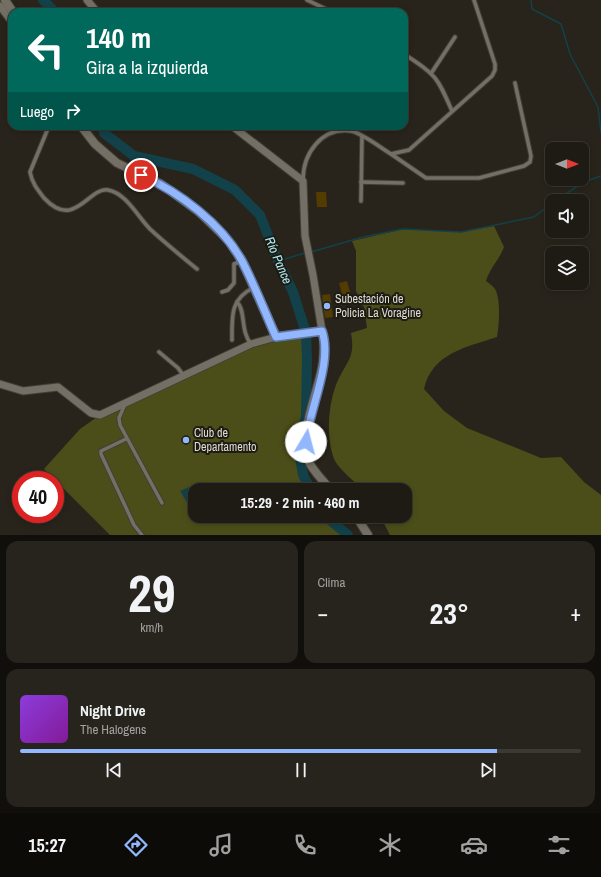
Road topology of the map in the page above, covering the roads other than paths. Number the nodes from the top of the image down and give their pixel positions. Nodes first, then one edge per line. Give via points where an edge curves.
1 (87, 0) edge
2 (307, 0) edge
3 (474, 0) edge
4 (0, 6) edge
5 (94, 8) edge
6 (324, 8) edge
7 (8, 17) edge
8 (455, 37) dead end
9 (408, 57) edge
10 (432, 72) junction
11 (515, 82) dead end
12 (452, 111) junction
13 (47, 130) edge
14 (84, 130) edge
15 (237, 130) edge
16 (362, 136) junction
17 (392, 154) junction
18 (303, 181) junction
19 (362, 182) junction
20 (403, 183) dead end
21 (361, 201) dead end
22 (242, 261) junction
23 (197, 269) dead end
24 (254, 288) junction
25 (222, 292) dead end
26 (237, 302) junction
27 (319, 331) junction
28 (276, 337) junction
29 (232, 340) dead end
30 (251, 344) junction
31 (159, 352) dead end
32 (184, 376) junction
33 (0, 384) edge
34 (126, 403) junction
35 (126, 439) junction
36 (325, 483) edge
37 (162, 503) dead end
38 (360, 523) edge
39 (142, 535) edge
40 (368, 535) edge

1 - 5 street
2 - 6 lane
3 - 12 lane via 495,70 492,76
4 - 7 street
8 - 10 lane
9 - 10 lane
10 - 12 lane via 440,83
11 - 17 lane via 531,156 530,162 524,166 479,178 426,178
12 - 17 lane via 415,146
13 - 23 lane via 30,172 31,180 46,200 55,208 67,210 102,191 116,193 149,228
14 - 22 street via 95,144 117,163 162,184 198,212 229,241
15 - 18 street
16 - 17 lane
16 - 18 lane via 352,131 323,137 309,152 303,171
16 - 19 lane
18 - 27 street via 305,236 313,275
19 - 20 lane
19 - 21 lane
22 - 24 street
22 - 25 lane via 234,264 234,283
24 - 26 lane via 244,293
24 - 28 street
26 - 29 lane via 232,322
26 - 30 lane via 242,312 244,332
27 - 28 street
27 - 36 street via 324,353 321,377 307,426 306,442 310,462
28 - 30 street
30 - 32 street
31 - 32 lane
32 - 34 street
33 - 34 street via 23,391 58,387 91,413 100,415
34 - 35 lane via 119,418
35 - 37 lane
35 - 39 lane via 101,451 101,454 134,524
38 - 40 street

